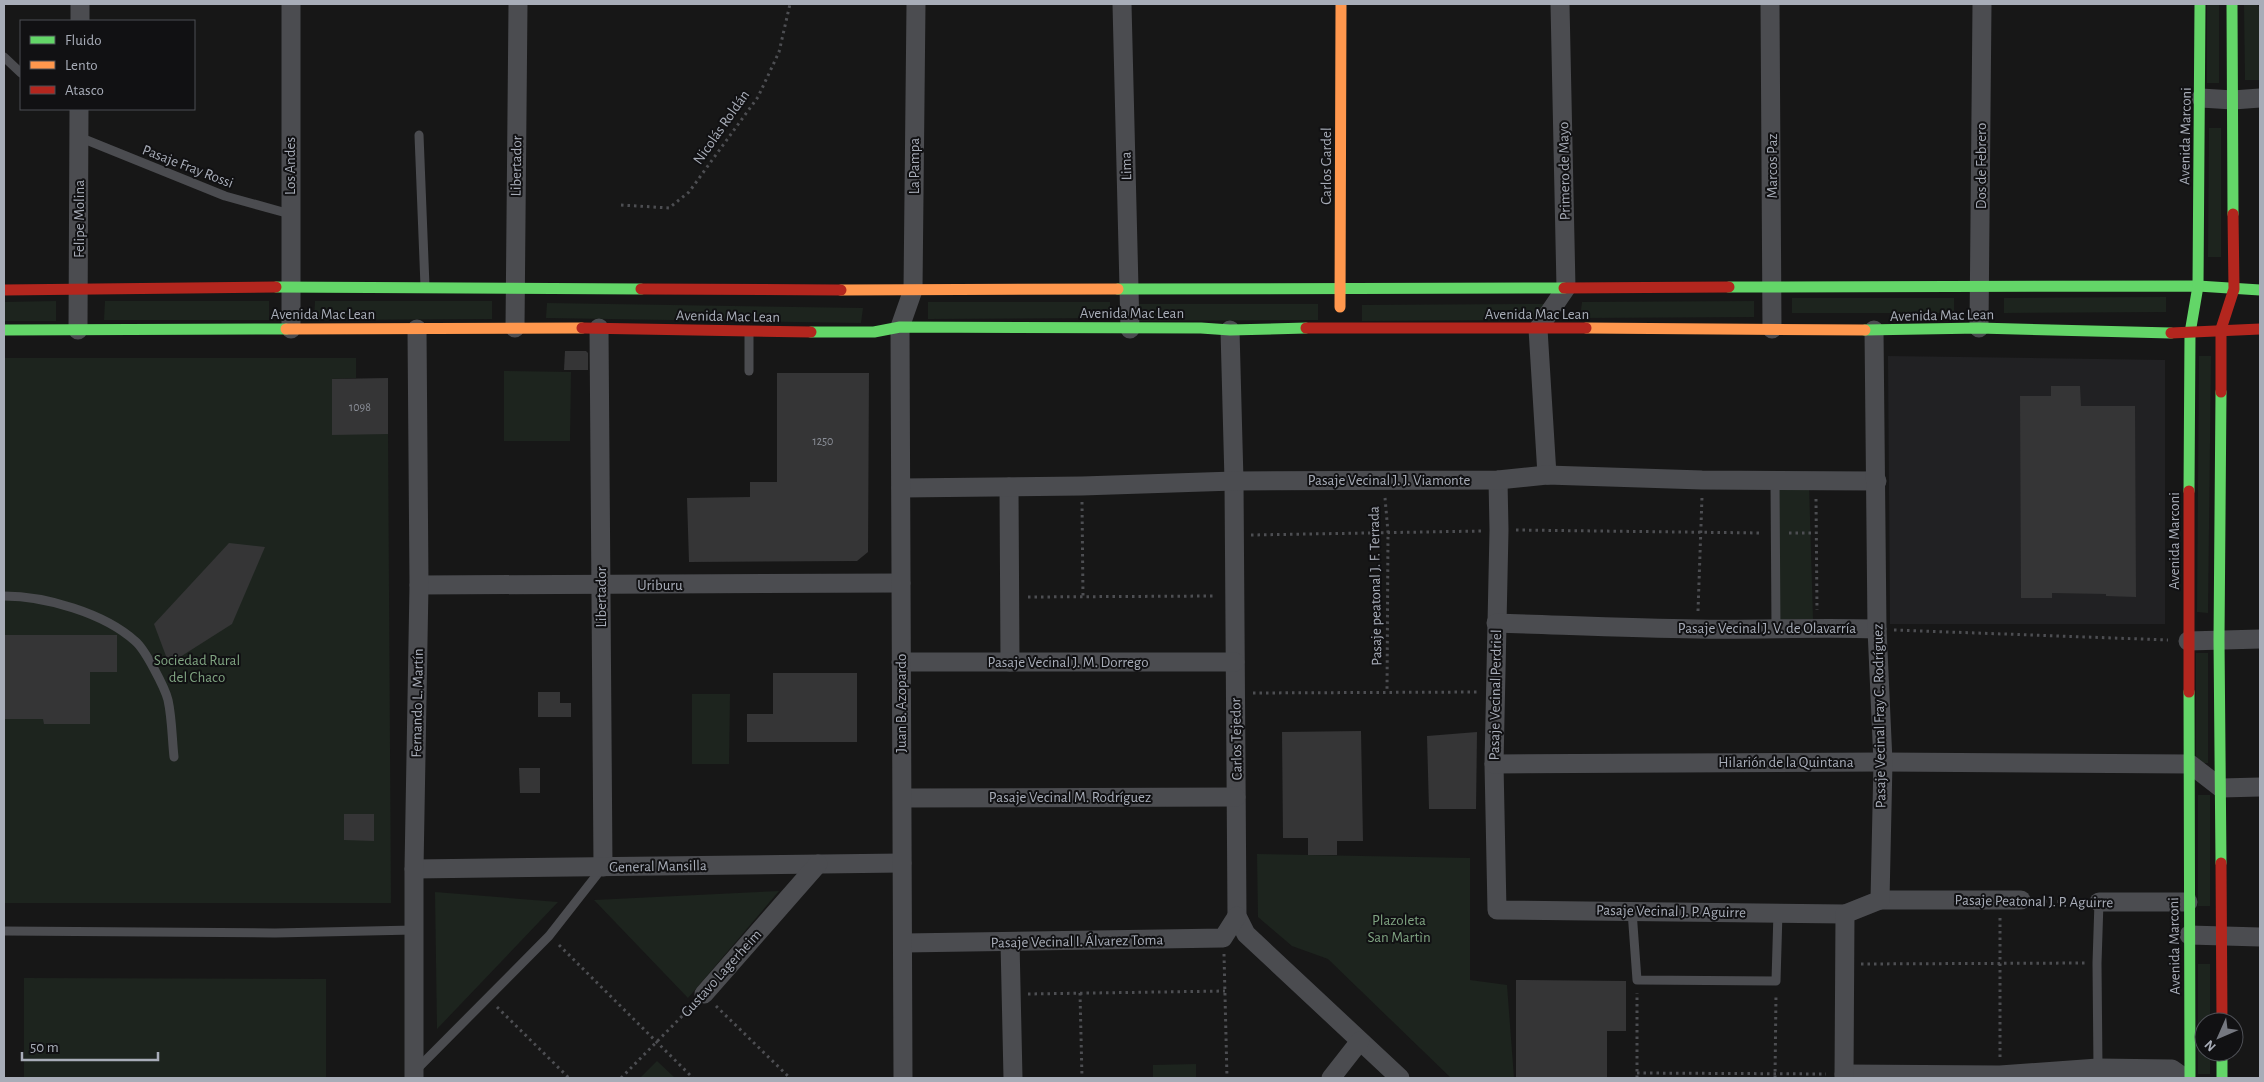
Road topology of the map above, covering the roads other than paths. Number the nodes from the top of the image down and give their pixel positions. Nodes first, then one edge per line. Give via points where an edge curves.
1 (80, 4) edge
2 (291, 4) edge
3 (518, 4) edge
4 (916, 4) edge
5 (1122, 4) edge
6 (1341, 4) edge
7 (1560, 4) edge
8 (1770, 4) edge
9 (1982, 4) edge
10 (2200, 4) edge
11 (2232, 4) edge
12 (80, 20) edge
13 (4, 57) edge
14 (20, 72) edge
15 (2201, 98) junction
16 (2260, 98) edge
17 (2233, 100) junction
18 (77, 110) edge
19 (419, 135) dead end
20 (79, 137) junction
21 (290, 214) junction
22 (2198, 286) junction
23 (290, 287) junction
24 (79, 288) junction
25 (1566, 288) junction
26 (1772, 288) junction
27 (1980, 288) junction
28 (425, 289) junction
29 (515, 289) junction
30 (1340, 289) junction
31 (2234, 289) junction
32 (4, 290) edge
33 (913, 290) junction
34 (1129, 290) junction
35 (2260, 290) edge
36 (900, 327) junction
37 (1340, 327) junction
38 (515, 328) junction
39 (599, 328) junction
40 (1979, 328) junction
41 (291, 329) junction
42 (417, 329) junction
43 (1130, 329) junction
44 (1538, 329) junction
45 (1772, 329) junction
46 (2221, 329) junction
47 (2260, 329) edge
48 (4, 330) edge
49 (78, 330) junction
50 (1230, 330) junction
51 (1874, 330) junction
52 (749, 332) junction
53 (2190, 333) junction
54 (750, 371) dead end
55 (1547, 475) junction
56 (1498, 480) junction
57 (1774, 480) junction
58 (1234, 481) junction
59 (1877, 481) junction
60 (1009, 487) junction
61 (901, 488) junction
62 (901, 584) junction
63 (419, 585) junction
64 (601, 585) junction
65 (4, 596) edge
66 (1496, 623) junction
67 (1776, 629) junction
68 (1877, 629) junction
69 (2260, 639) edge
70 (2219, 640) junction
71 (2188, 641) junction
72 (901, 662) junction
73 (1010, 662) junction
74 (1235, 662) junction
75 (174, 757) dead end
76 (1884, 762) junction
77 (1494, 764) junction
78 (2190, 764) junction
79 (2221, 788) junction
80 (2260, 788) edge
81 (1236, 797) junction
82 (903, 798) junction
83 (902, 863) junction
84 (818, 864) junction
85 (603, 867) junction
86 (414, 869) junction
87 (1880, 900) junction
88 (2021, 900) road end
89 (2100, 902) joint
90 (2188, 902) junction
91 (1497, 910) joint
92 (1632, 910) junction
93 (1778, 912) junction
94 (1845, 914) junction
95 (1237, 916) junction
96 (414, 930) junction
97 (4, 931) edge
98 (2189, 935) junction
99 (2222, 937) junction
100 (2260, 937) edge
101 (1010, 942) junction
102 (904, 943) junction
103 (704, 994) road end
104 (2222, 1012) edge
105 (1360, 1040) junction
106 (2222, 1062) edge
107 (2098, 1068) junction
108 (414, 1075) edge
109 (1844, 1076) edge
110 (904, 1078) edge
111 (1013, 1078) edge
112 (1331, 1078) edge
113 (1400, 1078) edge
114 (2185, 1078) edge
115 (2190, 1078) edge
116 (2222, 1078) edge

1 - 12 street
2 - 21 street, Los Andes
3 - 29 street, Libertador
4 - 33 street, La Pampa
5 - 34 street, Lima
6 - 30 main road, Carlos Gardel
7 - 25 street, Primero de Mayo
8 - 26 street, Marcos Paz
9 - 27 street, Dos de Febrero
10 - 15 main road, Avenida Marconi
11 - 17 main road
13 - 14 lane
15 - 17 street
15 - 22 main road, Avenida Marconi
16 - 17 street
17 - 31 main road
18 - 20 street, Felipe Molina
19 - 28 lane
20 - 21 lane, Pasaje Fray Rossi via 225,196
20 - 24 street, Felipe Molina
21 - 23 street, Los Andes
22 - 27 main road, Avenida Mac Lean
22 - 31 main road, Avenida Mac Lean
22 - 53 main road, Avenida Marconi
23 - 24 main road, Avenida Mac Lean
23 - 28 main road, Avenida Mac Lean
23 - 41 street, Los Andes
24 - 32 main road, Avenida Mac Lean
24 - 49 street, Felipe Molina
25 - 26 main road, Avenida Mac Lean
25 - 30 main road, Avenida Mac Lean
25 - 44 street
26 - 27 main road, Avenida Mac Lean
26 - 45 street, Marcos Paz
27 - 40 street, Dos de Febrero
28 - 29 main road, Avenida Mac Lean
29 - 33 main road, Avenida Mac Lean
29 - 38 street, Libertador
30 - 34 main road, Avenida Mac Lean
30 - 37 main road, Carlos Gardel
31 - 35 main road, Avenida Mac Lean
31 - 46 main road
33 - 34 main road, Avenida Mac Lean
33 - 36 street, La Pampa
34 - 43 street, Lima
36 - 43 main road, Avenida Mac Lean
36 - 52 main road, Avenida Mac Lean via 874,332
36 - 61 street, Juan B. Azopardo
37 - 44 main road, Avenida Mac Lean
37 - 50 main road, Avenida Mac Lean
38 - 39 main road, Avenida Mac Lean
38 - 42 main road, Avenida Mac Lean
39 - 52 main road, Avenida Mac Lean
39 - 64 street, Libertador
40 - 51 main road, Avenida Mac Lean
40 - 53 main road, Avenida Mac Lean
41 - 42 main road, Avenida Mac Lean
41 - 49 main road, Avenida Mac Lean
42 - 63 street, Fernando L. Martín
43 - 50 main road, Avenida Mac Lean
44 - 45 main road, Avenida Mac Lean
44 - 55 street
45 - 51 main road, Avenida Mac Lean
46 - 47 main road, Avenida Mac Lean
46 - 53 main road, Avenida Mac Lean
46 - 70 main road
48 - 49 main road, Avenida Mac Lean
50 - 58 street, Carlos Tejedor
51 - 59 street, Pasaje Vecinal Fray C. Rodríguez
52 - 54 lane
53 - 71 main road, Avenida Marconi
55 - 56 street, Pasaje Vecinal J. J. Viamonte
55 - 57 street, Pasaje Vecinal J. J. Viamonte
56 - 58 street, Pasaje Vecinal J. J. Viamonte
56 - 66 street, Pasaje Vecinal Perdriel
57 - 59 street, Pasaje Vecinal J. J. Viamonte
57 - 67 lane
58 - 60 street, Pasaje Vecinal J. J. Viamonte
58 - 74 street, Carlos Tejedor
59 - 68 street, Pasaje Vecinal Fray C. Rodríguez
60 - 61 street, Pasaje Vecinal J. J. Viamonte
60 - 73 street
61 - 62 street, Juan B. Azopardo
62 - 64 street, Uriburu
62 - 72 street, Juan B. Azopardo
63 - 64 street, Uriburu
63 - 86 street, Fernando L. Martín
64 - 85 street, Libertador
65 - 75 lane via 24,596 65,606 114,625 136,641 149,659 168,700
66 - 67 street, Pasaje Vecinal J. V. de Olavarría
66 - 77 street, Pasaje Vecinal Perdriel
67 - 68 street, Pasaje Vecinal J. V. de Olavarría
68 - 76 street, Pasaje Vecinal Fray C. Rodríguez
69 - 70 street
70 - 71 street
70 - 79 main road
71 - 78 main road, Avenida Marconi
72 - 73 street, Pasaje Vecinal J. M. Dorrego
72 - 82 street, Juan B. Azopardo
73 - 74 street, Pasaje Vecinal J. M. Dorrego
74 - 81 street, Carlos Tejedor
76 - 77 street, Hilarión de la Quintana
76 - 78 street, Hilarión de la Quintana
76 - 87 street, Pasaje Vecinal Fray C. Rodríguez
77 - 91 street, Pasaje Vecinal Perdriel
78 - 79 street
78 - 90 main road, Avenida Marconi
79 - 80 street
79 - 99 main road
81 - 82 street, Pasaje Vecinal M. Rodríguez
81 - 95 street, Carlos Tejedor
82 - 83 street, Juan B. Azopardo
83 - 84 street, General Mansilla
83 - 102 street, Juan B. Azopardo
84 - 85 street, General Mansilla
84 - 103 street, Gustavo Lagerheim
85 - 86 street, General Mansilla
85 - 108 lane via 549,936
86 - 96 street, Fernando L. Martín
87 - 88 street, Pasaje Peatonal J. P. Aguirre
87 - 94 street
89 - 90 street, Pasaje Peatonal J. P. Aguirre
89 - 107 lane
90 - 98 main road, Avenida Marconi
91 - 92 street, Pasaje Vecinal J. P. Aguirre
92 - 93 street, Pasaje Vecinal J. P. Aguirre
92 - 93 lane via 1637,980 1776,980
93 - 94 street, Pasaje Vecinal J. P. Aguirre
94 - 109 street
95 - 101 street, Pasaje Vecinal I. Álvarez Toma via 1224,938
95 - 105 street via 1246,934
96 - 97 lane via 275,933
96 - 108 street, Fernando L. Martín
98 - 99 street
98 - 115 main road, Avenida Marconi
99 - 100 street
99 - 104 main road
101 - 102 street, Pasaje Vecinal I. Álvarez Toma
101 - 111 street
102 - 110 street, Juan B. Azopardo
105 - 112 street
105 - 113 street
106 - 116 main road
107 - 109 street via 2000,1075
107 - 114 street via 2172,1069

